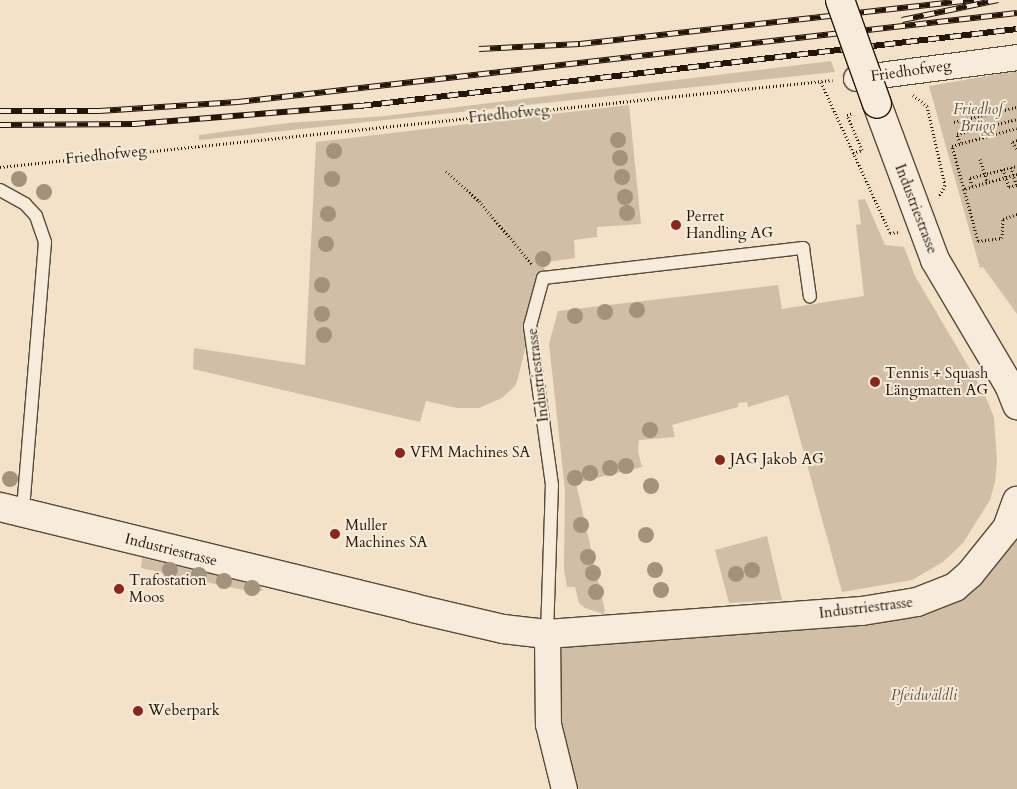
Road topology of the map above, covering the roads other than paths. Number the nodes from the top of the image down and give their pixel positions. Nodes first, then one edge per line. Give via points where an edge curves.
1 (840, 0) edge
2 (1017, 57) edge
3 (856, 78) road end
4 (0, 190) edge
5 (810, 297) dead end
6 (1017, 405) edge
7 (1017, 502) edge
8 (11, 509) edge
9 (547, 634) junction
10 (564, 789) edge

1 - 6 main road, Industriestrasse, bridge via 867,108 949,286 1009,385
2 - 3 street, Friedhofweg
4 - 8 lane via 25,204 36,216 45,242
5 - 9 lane, Industriestrasse via 803,248 543,278 530,326 552,485
7 - 9 main road, Industriestrasse via 1007,528 970,574 955,587 917,602 862,611
8 - 9 main road, Industriestrasse via 503,629
9 - 10 street via 548,724

